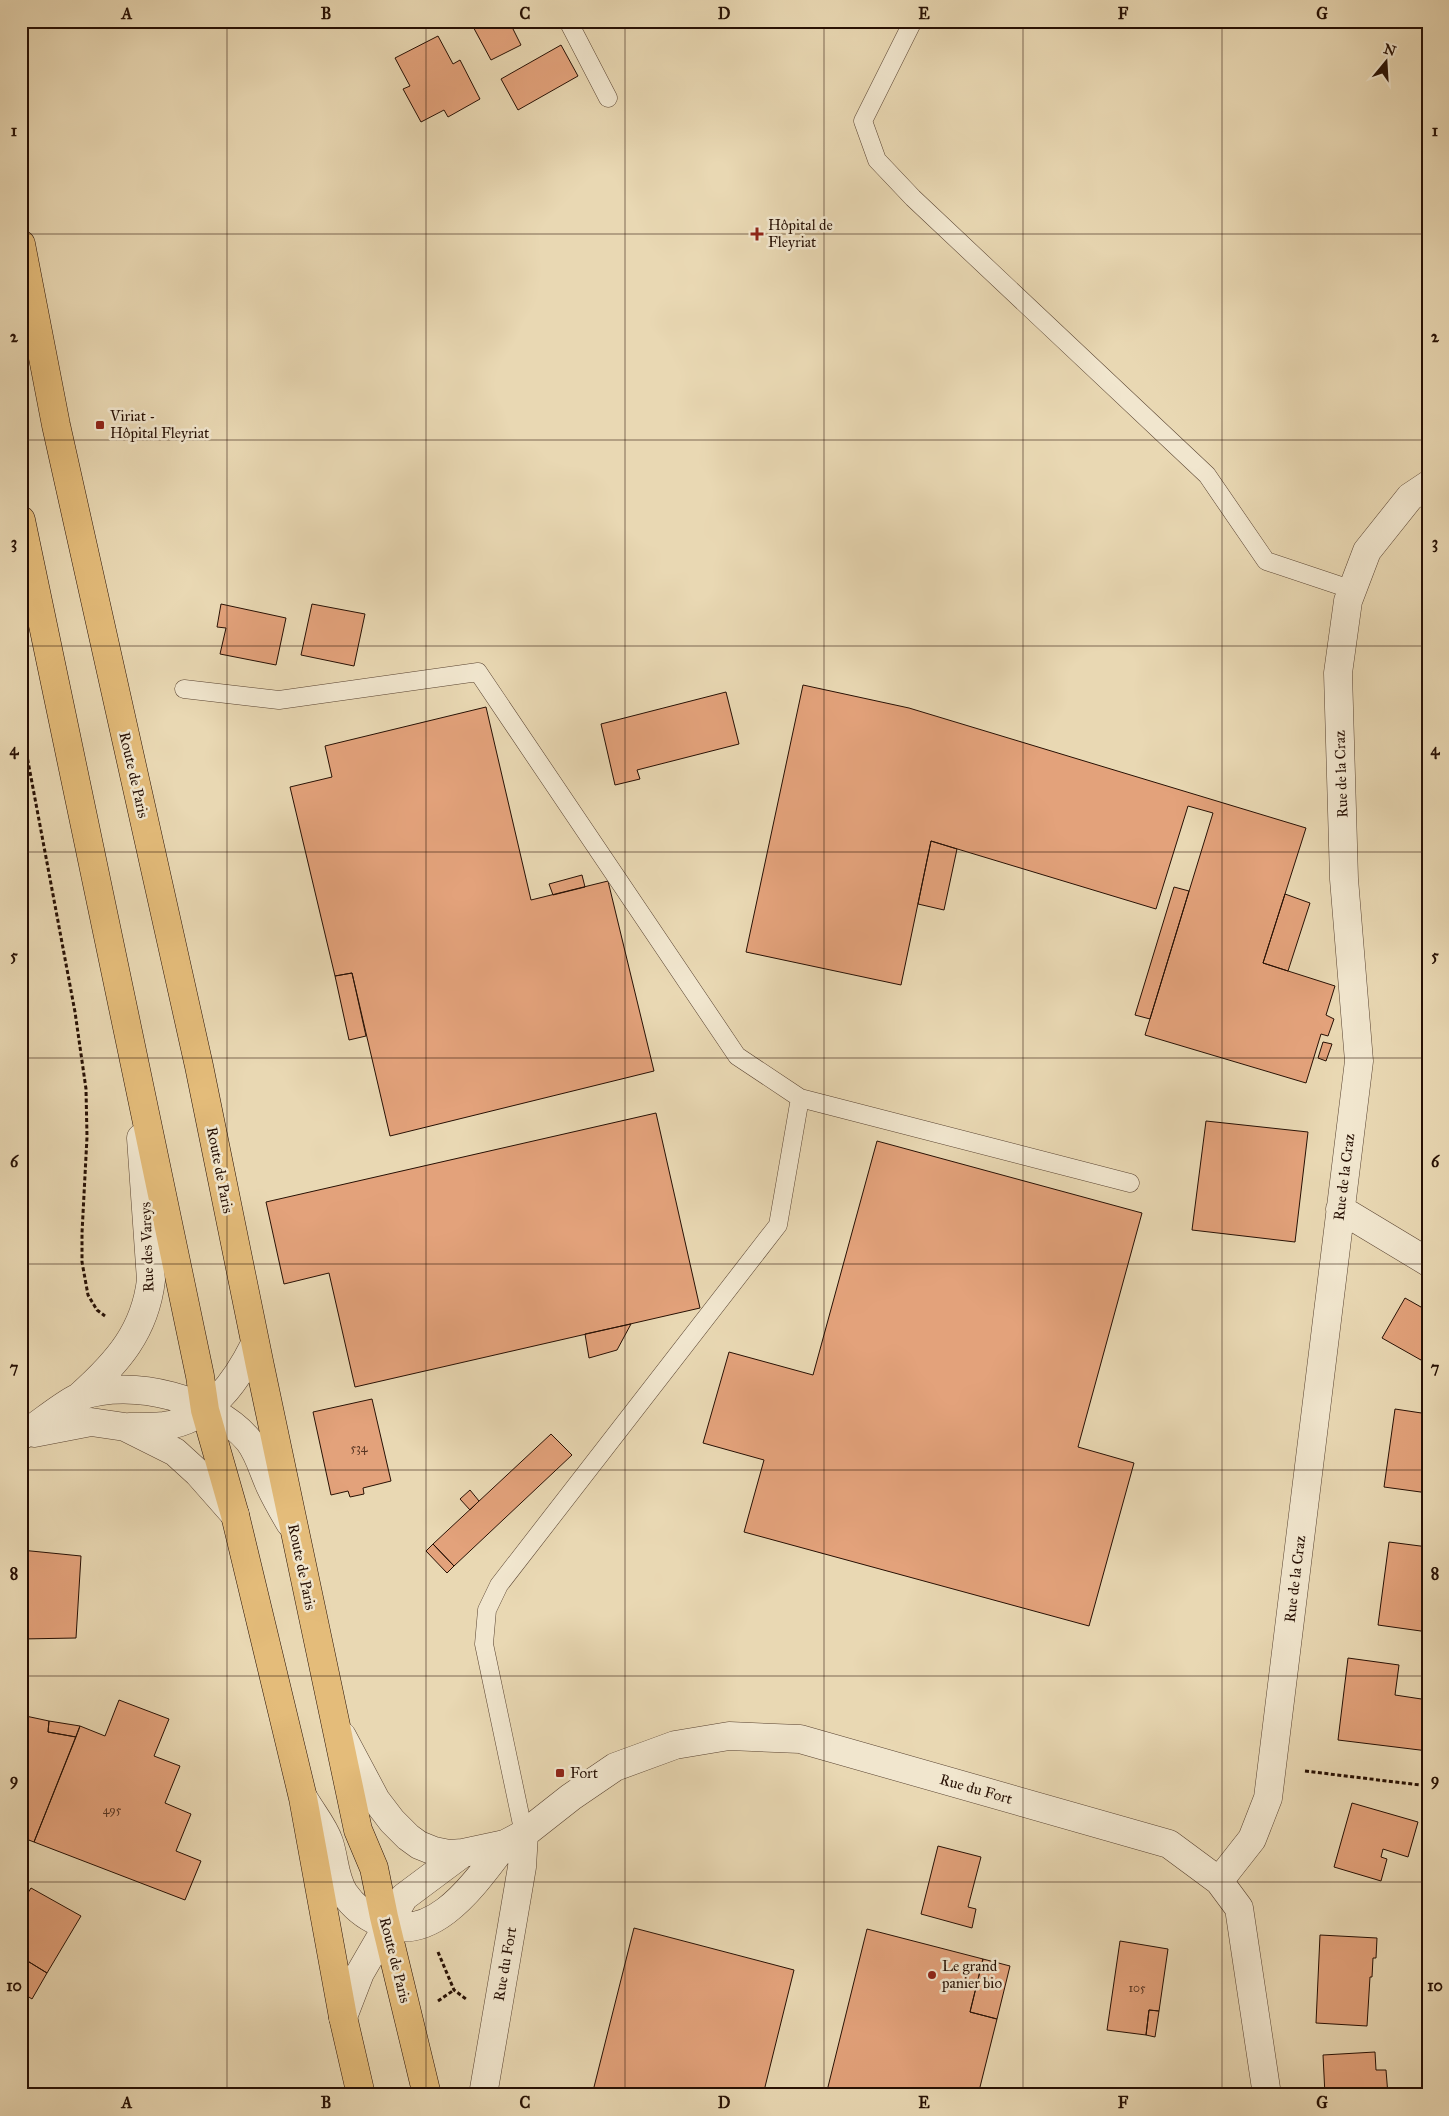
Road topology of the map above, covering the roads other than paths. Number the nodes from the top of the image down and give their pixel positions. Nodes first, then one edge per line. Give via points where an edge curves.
1 (568, 21) edge
2 (913, 21) edge
3 (608, 98) dead end
4 (21, 244) edge
5 (1428, 485) edge
6 (21, 520) edge
7 (1353, 590) junction
8 (184, 689) dead end
9 (137, 1074) junction
10 (800, 1098) junction
11 (1130, 1183) dead end
12 (1340, 1209) junction
13 (1428, 1262) edge
14 (255, 1344) junction
15 (80, 1396) junction
16 (205, 1410) junction
17 (125, 1427) junction
18 (22, 1436) edge
19 (235, 1515) junction
20 (294, 1531) junction
21 (335, 1724) junction
22 (303, 1798) junction
23 (515, 1839) junction
24 (463, 1853) junction
25 (1219, 1881) junction
26 (386, 1926) junction
27 (343, 2017) junction
28 (362, 2095) edge
29 (427, 2095) edge
30 (483, 2095) edge
31 (1267, 2095) edge

1 - 3 lane
2 - 7 lane via 863,121 877,160 1206,476 1266,561
4 - 14 main road, Route de Paris via 56,425 199,1066
5 - 7 street, Rue de la Craz via 1410,497 1366,551
6 - 9 main road
7 - 12 street, Rue de la Craz via 1348,602 1338,673 1344,879 1359,1061
8 - 10 lane via 279,700 478,672 736,1056
9 - 15 street, Rue des Vareys via 151,1280 148,1302 131,1340 108,1371
9 - 16 main road
10 - 11 lane
10 - 23 lane via 778,1225 499,1585 486,1610 484,1644
12 - 13 street
12 - 25 street, Rue de la Craz via 1268,1798 1252,1839
14 - 16 street, Rue des Vareys via 228,1389
14 - 20 main road, Route de Paris
15 - 16 street, Rue des Vareys via 106,1390 136,1389 189,1401
15 - 18 street, Rue des Vareys
16 - 17 street, Rue des Vareys via 165,1426
16 - 19 main road
16 - 20 street, Rue des Vareys via 226,1420 249,1441
17 - 18 street, Rue des Vareys via 91,1422
17 - 19 street, Rue des Vareys via 175,1452
19 - 22 main road
20 - 21 main road, Route de Paris
21 - 24 street, Rue du Fort via 376,1800 408,1837 434,1851
21 - 26 main road, Route de Paris via 358,1830 374,1868
22 - 26 street, Rue du Fort via 328,1841 336,1877 344,1894 368,1917
22 - 27 main road
23 - 24 street, Rue du Fort
23 - 25 street, Rue du Fort via 615,1768 675,1745 729,1736 800,1739 1169,1844
23 - 26 street, Rue du Fort via 463,1897 435,1919 412,1927
23 - 30 street, Rue du Fort via 522,1867
24 - 26 street, Rue du Fort via 404,1897
25 - 31 street, Rue du Fort via 1239,1908
26 - 27 street, Rue du Fort via 360,1973
26 - 29 main road, Route de Paris
27 - 28 main road

